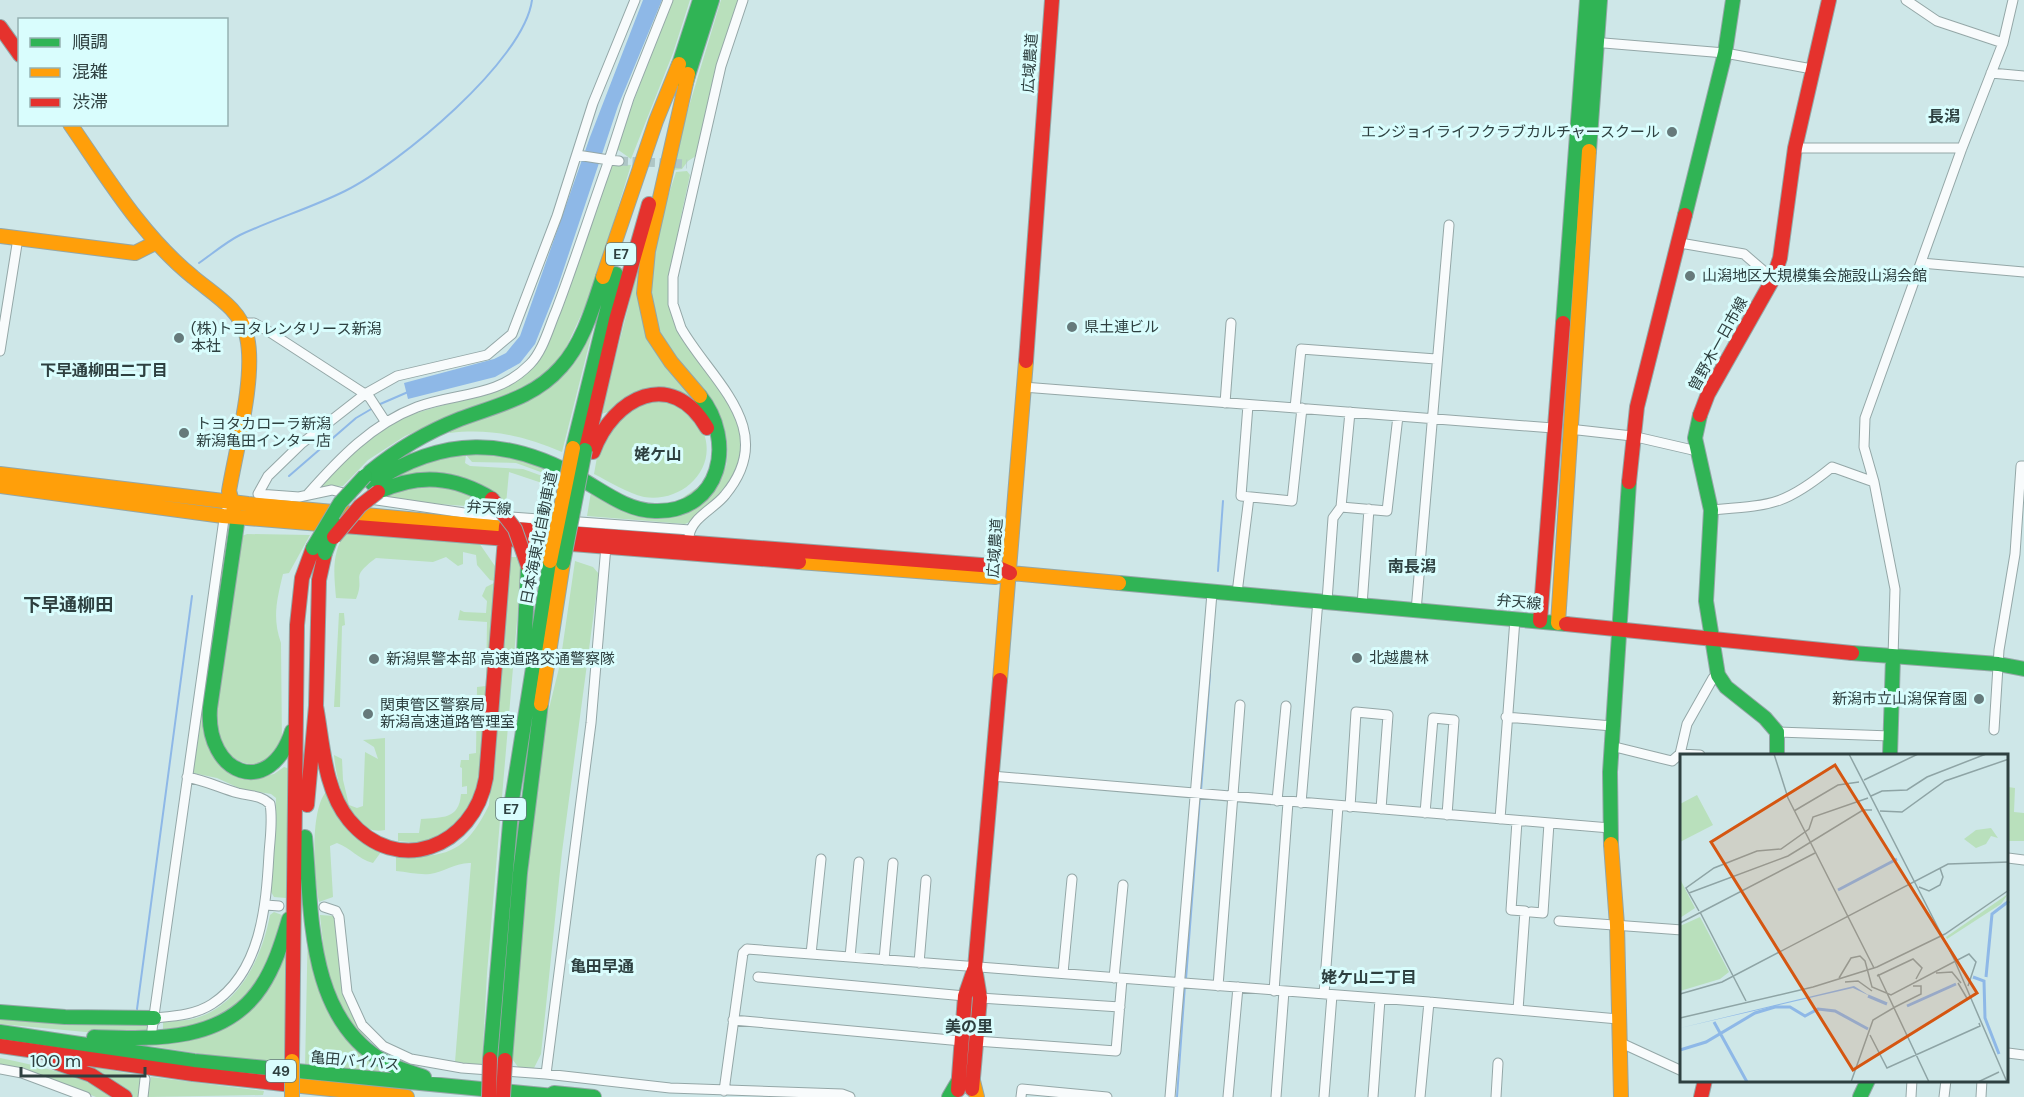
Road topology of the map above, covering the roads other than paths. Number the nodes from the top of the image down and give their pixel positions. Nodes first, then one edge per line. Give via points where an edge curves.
1 (635, 0) edge
2 (668, 0) edge
3 (700, 0) edge
4 (712, 0) edge
5 (743, 0) edge
6 (1052, 0) edge
7 (1587, 0) edge
8 (1600, 0) edge
9 (1733, 0) edge
10 (1829, 0) edge
11 (1906, 0) edge
12 (2013, 0) edge
13 (0, 27) edge
14 (1590, 41) junction
15 (2003, 43) junction
16 (18, 52) edge
17 (1725, 53) junction
18 (684, 69) junction
19 (1812, 69) junction
20 (1991, 73) junction
21 (2024, 76) edge
22 (71, 126) edge
23 (1795, 148) junction
24 (1962, 148) junction
25 (577, 155) junction
26 (611, 160) junction
27 (1449, 225) dead end
28 (0, 236) edge
29 (18, 238) junction
30 (155, 243) junction
31 (1680, 243) junction
32 (1921, 263) junction
33 (2024, 272) edge
34 (1773, 279) junction
35 (242, 323) junction
36 (1231, 323) dead end
37 (0, 351) edge
38 (1436, 359) junction
39 (1023, 387) junction
40 (368, 396) junction
41 (1225, 403) junction
42 (1248, 405) junction
43 (1299, 408) junction
44 (1350, 412) junction
45 (1398, 416) junction
46 (384, 419) junction
47 (1432, 419) junction
48 (1553, 428) junction
49 (1569, 429) junction
50 (1632, 436) junction
51 (584, 450) junction
52 (1697, 451) junction
53 (2024, 466) edge
54 (0, 474) edge
55 (1874, 482) junction
56 (372, 484) junction
57 (0, 486) edge
58 (308, 494) junction
59 (1249, 497) junction
60 (231, 502) junction
61 (1341, 507) junction
62 (1369, 509) junction
63 (1711, 510) junction
64 (223, 516) junction
65 (238, 517) junction
66 (505, 532) junction
67 (689, 535) junction
68 (606, 546) junction
69 (319, 550) junction
70 (560, 562) junction
71 (1010, 573) junction
72 (1212, 593) junction
73 (1236, 594) junction
74 (1323, 601) junction
75 (1362, 604) junction
76 (1416, 611) junction
77 (1515, 619) junction
78 (1540, 621) junction
79 (1558, 623) junction
80 (1620, 629) junction
81 (1711, 638) junction
82 (1893, 657) junction
83 (1998, 664) junction
84 (2024, 669) edge
85 (1718, 675) junction
86 (1240, 705) dead end
87 (296, 706) junction
88 (316, 706) junction
89 (1286, 706) dead end
90 (1506, 717) junction
91 (1612, 726) junction
92 (1994, 730) dead end
93 (1777, 732) junction
94 (1891, 736) junction
95 (1611, 746) junction
96 (1680, 754) joint
97 (1777, 754) edge
98 (1890, 754) edge
99 (991, 776) junction
100 (187, 777) junction
101 (1198, 794) junction
102 (1232, 797) junction
103 (512, 800) junction
104 (1277, 801) junction
105 (1288, 802) junction
106 (1301, 803) junction
107 (1338, 806) junction
108 (1350, 807) junction
109 (1381, 809) junction
110 (1425, 813) junction
111 (1447, 815) junction
112 (1500, 819) junction
113 (1517, 821) junction
114 (1549, 823) junction
115 (1610, 828) junction
116 (305, 837) junction
117 (2009, 858) edge
118 (821, 859) dead end
119 (2024, 860) edge
120 (859, 862) dead end
121 (893, 863) dead end
122 (296, 864) junction
123 (1072, 879) dead end
124 (926, 880) dead end
125 (1123, 885) dead end
126 (266, 905) junction
127 (279, 906) dead end
128 (324, 907) dead end
129 (1531, 912) dead end
130 (1559, 921) dead end
131 (1617, 925) junction
132 (1680, 930) edge
133 (811, 954) junction
134 (850, 957) junction
135 (885, 960) junction
136 (920, 963) junction
137 (975, 968) junction
138 (1063, 973) junction
139 (759, 977) dead end
140 (1118, 978) junction
141 (1184, 984) junction
142 (1218, 986) junction
143 (1238, 987) junction
144 (1279, 991) junction
145 (1328, 995) junction
146 (965, 996) junction
147 (980, 998) junction
148 (1380, 999) junction
149 (1429, 1002) junction
150 (1120, 1007) junction
151 (1518, 1010) junction
152 (0, 1012) edge
153 (1618, 1019) junction
154 (733, 1020) junction
155 (153, 1024) junction
156 (0, 1031) edge
157 (969, 1041) junction
158 (1619, 1042) junction
159 (0, 1046) edge
160 (0, 1050) edge
161 (2009, 1053) edge
162 (2024, 1055) edge
163 (296, 1061) junction
164 (1498, 1063) dead end
165 (0, 1069) edge
166 (1680, 1070) edge
167 (546, 1074) junction
168 (145, 1079) dead end
169 (966, 1080) junction
170 (1705, 1082) edge
171 (1867, 1082) edge
172 (1912, 1082) edge
173 (1946, 1082) edge
174 (1982, 1082) edge
175 (724, 1091) junction
176 (86, 1097) edge
177 (125, 1097) edge
178 (143, 1097) edge
179 (292, 1097) edge
180 (300, 1097) edge
181 (407, 1097) edge
182 (489, 1097) edge
183 (503, 1097) edge
184 (564, 1097) edge
185 (594, 1097) edge
186 (850, 1097) edge
187 (949, 1097) edge
188 (958, 1097) edge
189 (972, 1097) edge
190 (977, 1097) edge
191 (1021, 1097) edge
192 (1107, 1097) edge
193 (1170, 1097) edge
194 (1228, 1097) edge
195 (1276, 1097) edge
196 (1324, 1097) edge
197 (1373, 1097) edge
198 (1420, 1097) edge
199 (1496, 1097) edge
200 (1621, 1097) edge
201 (1701, 1097) edge
202 (1860, 1097) edge
203 (1911, 1097) edge
204 (1944, 1097) edge
205 (1981, 1097) edge

1 - 25 street via 593,103
2 - 26 street via 629,98
3 - 18 main road, 日本海東北自動車道 / E7
4 - 18 main road, 日本海東北自動車道 / E7
5 - 67 street via 691,164 673,277 673,304 687,339 731,396 745,442 733,485 697,520
6 - 39 main road, 広域農道
7 - 14 main road
8 - 14 main road
9 - 17 main road
10 - 19 main road, 曽野木一日市線
11 - 15 street via 1937,21
12 - 15 street
13 - 16 main road
14 - 17 street
14 - 48 main road
14 - 49 main road
15 - 20 street
17 - 19 street
17 - 31 main road
18 - 51 main road, 日本海東北自動車道 / E7 via 622,250
18 - 56 main road via 656,121 592,310 565,363 548,382 525,397 432,431 397,451
18 - 56 main road via 646,264 645,303 648,321 663,353 707,405 720,432 720,458 709,486 685,505 667,511 648,511 617,500 539,456 484,446 422,455 392,468
19 - 23 main road, 曽野木一日市線
20 - 21 street
20 - 24 street
22 - 30 main road
23 - 24 street
23 - 34 main road, 曽野木一日市線 via 1780,258
24 - 32 street
25 - 26 street
25 - 40 street via 512,334 487,355 397,376
26 - 46 street via 548,332 532,362 506,384
27 - 38 street
28 - 29 main road
29 - 30 main road via 135,253
29 - 37 street
30 - 35 main road via 219,296
31 - 34 street via 1744,254
31 - 50 main road
32 - 33 street
32 - 55 street via 1865,418 1864,447
34 - 52 main road, 曽野木一日市線 via 1708,394 1698,418
35 - 40 street via 254,323 268,331
35 - 60 main road via 248,361 229,491
36 - 41 street
38 - 43 street via 1301,349
38 - 47 street
39 - 41 street
39 - 71 main road, 広域農道
40 - 46 street
40 - 58 street via 301,444 268,476 258,494
41 - 42 street
42 - 43 street
42 - 59 street via 1240,496
43 - 44 street
43 - 59 street via 1292,501
44 - 45 street
44 - 61 street
45 - 47 street
45 - 62 street via 1387,511
46 - 58 street via 335,463
47 - 48 street
47 - 76 street
48 - 78 main road
49 - 50 street
49 - 79 main road
50 - 52 street
50 - 80 main road
51 - 56 main road via 618,410 638,398 660,394 681,399 698,412 711,442 709,462 700,481 685,495 665,502 636,498 541,447 489,436 460,437 413,448 387,461
51 - 70 main road
51 - 70 main road, 日本海東北自動車道 / E7, bridge
52 - 63 main road, 曽野木一日市線
53 - 83 street via 2020,466 2015,554
54 - 60 main road, 弁天線
55 - 63 street via 1832,467 1802,491 1775,504
55 - 82 street via 1895,589
56 - 69 main road, bridge
56 - 69 main road, bridge via 340,503
56 - 103 main road, bridge via 434,478 465,483 492,499 516,529 528,566 528,606
57 - 64 main road, 弁天線
58 - 67 street via 332,490 387,503 471,514
59 - 73 street
60 - 64 street
60 - 65 main road
60 - 66 main road, 弁天線
61 - 62 street
61 - 74 street via 1333,518
62 - 75 street
63 - 81 main road, 曽野木一日市線 via 1706,592
64 - 65 main road, 弁天線
64 - 100 street
65 - 66 main road, 弁天線
65 - 87 main road via 210,712 213,744 222,759 242,770 257,772 271,768 289,746
66 - 67 main road, 弁天線
66 - 68 main road, 弁天線
66 - 88 main road via 487,772 481,802 458,834 435,847 410,851 388,848 358,830 333,786
67 - 71 main road, 弁天線 via 994,566
68 - 71 main road, 弁天線 via 995,577
68 - 167 street via 591,723
69 - 87 main road via 300,593
69 - 88 main road
70 - 103 main road, 日本海東北自動車道 / E7
70 - 183 main road, E7, bridge via 517,881
71 - 72 main road, 弁天線
71 - 99 main road, 広域農道
72 - 73 main road, 弁天線
72 - 101 street
73 - 74 main road, 弁天線
74 - 75 main road, 弁天線
74 - 106 street
75 - 76 main road, 弁天線
76 - 77 main road, 弁天線
77 - 78 main road, 弁天線
77 - 90 street
78 - 79 main road, 弁天線
79 - 80 main road, 弁天線
80 - 81 main road, 弁天線
80 - 91 main road
81 - 82 main road, 弁天線
81 - 85 main road, 曽野木一日市線
82 - 83 main road, 弁天線
82 - 94 main road
83 - 84 main road, 弁天線
83 - 92 street
85 - 93 main road via 1726,687
85 - 96 street via 1687,724
86 - 102 street
87 - 122 main road
88 - 116 main road
89 - 104 street
90 - 91 street
90 - 112 street
91 - 95 main road
93 - 94 street
93 - 97 main road
94 - 98 main road
95 - 96 street via 1672,761
95 - 115 main road
99 - 101 street
99 - 137 main road, 広域農道
100 - 126 street via 258,796 270,804
100 - 155 street
101 - 102 street
101 - 141 street
102 - 104 street
102 - 142 street
103 - 182 main road, 日本海東北自動車道 / E7, bridge
104 - 105 street
105 - 106 street
105 - 144 street
106 - 107 street
107 - 108 street
107 - 145 street
108 - 109 street
108 - 109 street via 1356,712 1388,715
109 - 110 street
110 - 111 street
110 - 111 street via 1433,718 1454,720
111 - 112 street
112 - 113 street
113 - 114 street
113 - 151 street via 1511,910 1525,911
114 - 115 street
114 - 129 street via 1543,913
115 - 131 main road
116 - 163 main road
116 - 185 main road via 326,990 340,1023 362,1049 391,1067 424,1077
117 - 119 street
118 - 133 street
120 - 134 street
121 - 135 street
122 - 156 main road via 289,916 276,962 256,995 229,1019 200,1032 166,1038
122 - 163 main road
123 - 138 street
124 - 136 street
125 - 140 street
126 - 127 street
126 - 155 street via 251,953 224,995 196,1012
128 - 167 street via 339,917 347,992 362,1024 382,1046 433,1064
130 - 131 street
131 - 132 street
131 - 153 main road
133 - 134 street
133 - 154 street via 747,949 743,953
134 - 135 street
135 - 136 street
136 - 137 street
137 - 138 street
137 - 146 main road
137 - 147 main road, 広域農道
138 - 140 street
139 - 146 street
140 - 141 street
140 - 150 street
141 - 142 street
141 - 193 street
142 - 143 street
143 - 144 street
143 - 194 street
144 - 145 street
144 - 195 street
145 - 148 street
145 - 196 street
146 - 157 main road
147 - 150 street
147 - 157 main road, 広域農道
148 - 149 street
148 - 197 street
149 - 151 street
149 - 198 street
150 - 157 street via 1116,1051
151 - 153 street
152 - 155 main road
153 - 158 main road
154 - 157 street
154 - 175 street
156 - 184 main road, 亀田バイパス / 49 via 206,1062
157 - 169 main road
158 - 166 street
158 - 200 main road
159 - 181 main road, 亀田バイパス / 49 via 193,1074
160 - 177 main road via 79,1070 104,1081
161 - 162 street
163 - 179 main road, bridge
163 - 180 main road
164 - 199 street
165 - 176 street via 22,1073
167 - 175 street
168 - 178 street
169 - 187 main road
169 - 188 main road
169 - 189 main road
169 - 190 main road
170 - 201 main road
171 - 202 main road
172 - 203 street
173 - 204 street
174 - 205 street
175 - 186 street
191 - 192 street via 1022,1089

